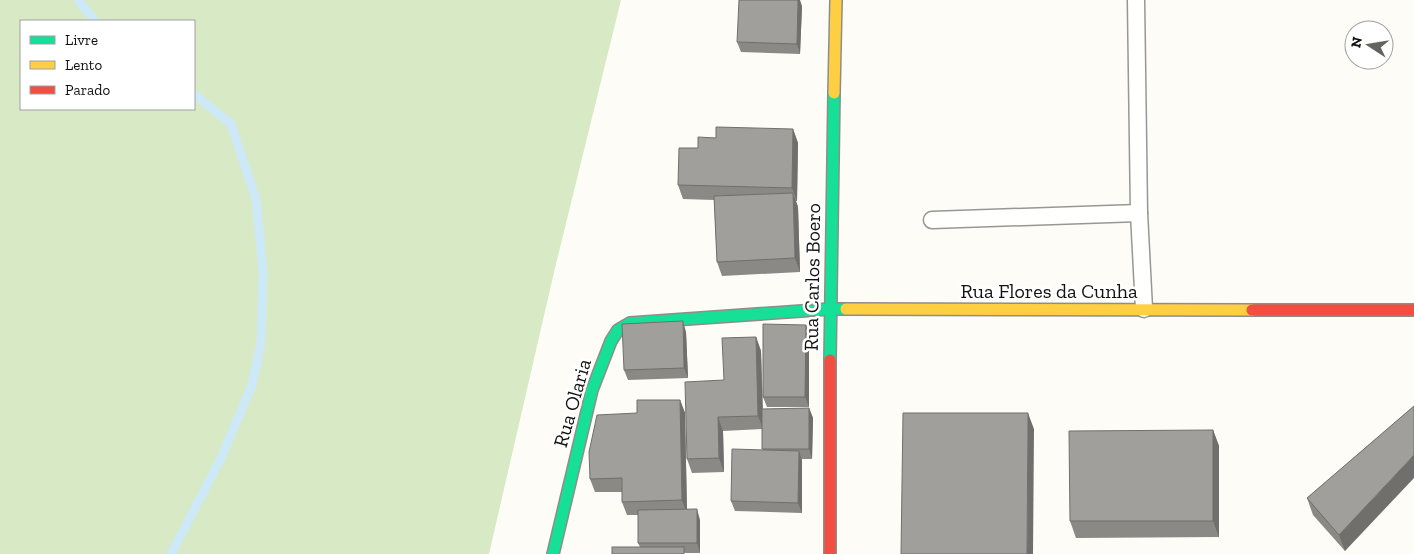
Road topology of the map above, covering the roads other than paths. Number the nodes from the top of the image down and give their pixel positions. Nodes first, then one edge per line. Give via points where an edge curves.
1 (836, 0) edge
2 (1136, 0) edge
3 (1139, 214) junction
4 (932, 220) dead end
5 (830, 309) junction
6 (1144, 309) junction
7 (1414, 310) edge
8 (684, 320) joint
9 (553, 554) edge
10 (830, 554) edge

1 - 5 street, Rua Carlos Boero
2 - 3 lane
3 - 4 lane
3 - 6 lane
5 - 6 street, Rua Flores da Cunha
5 - 8 street, Rua Flores da Cunha
5 - 10 street, Rua Carlos Boero
6 - 7 street, Rua Flores da Cunha
8 - 9 street, Rua Olaria via 630,323 618,330 611,341 592,390

